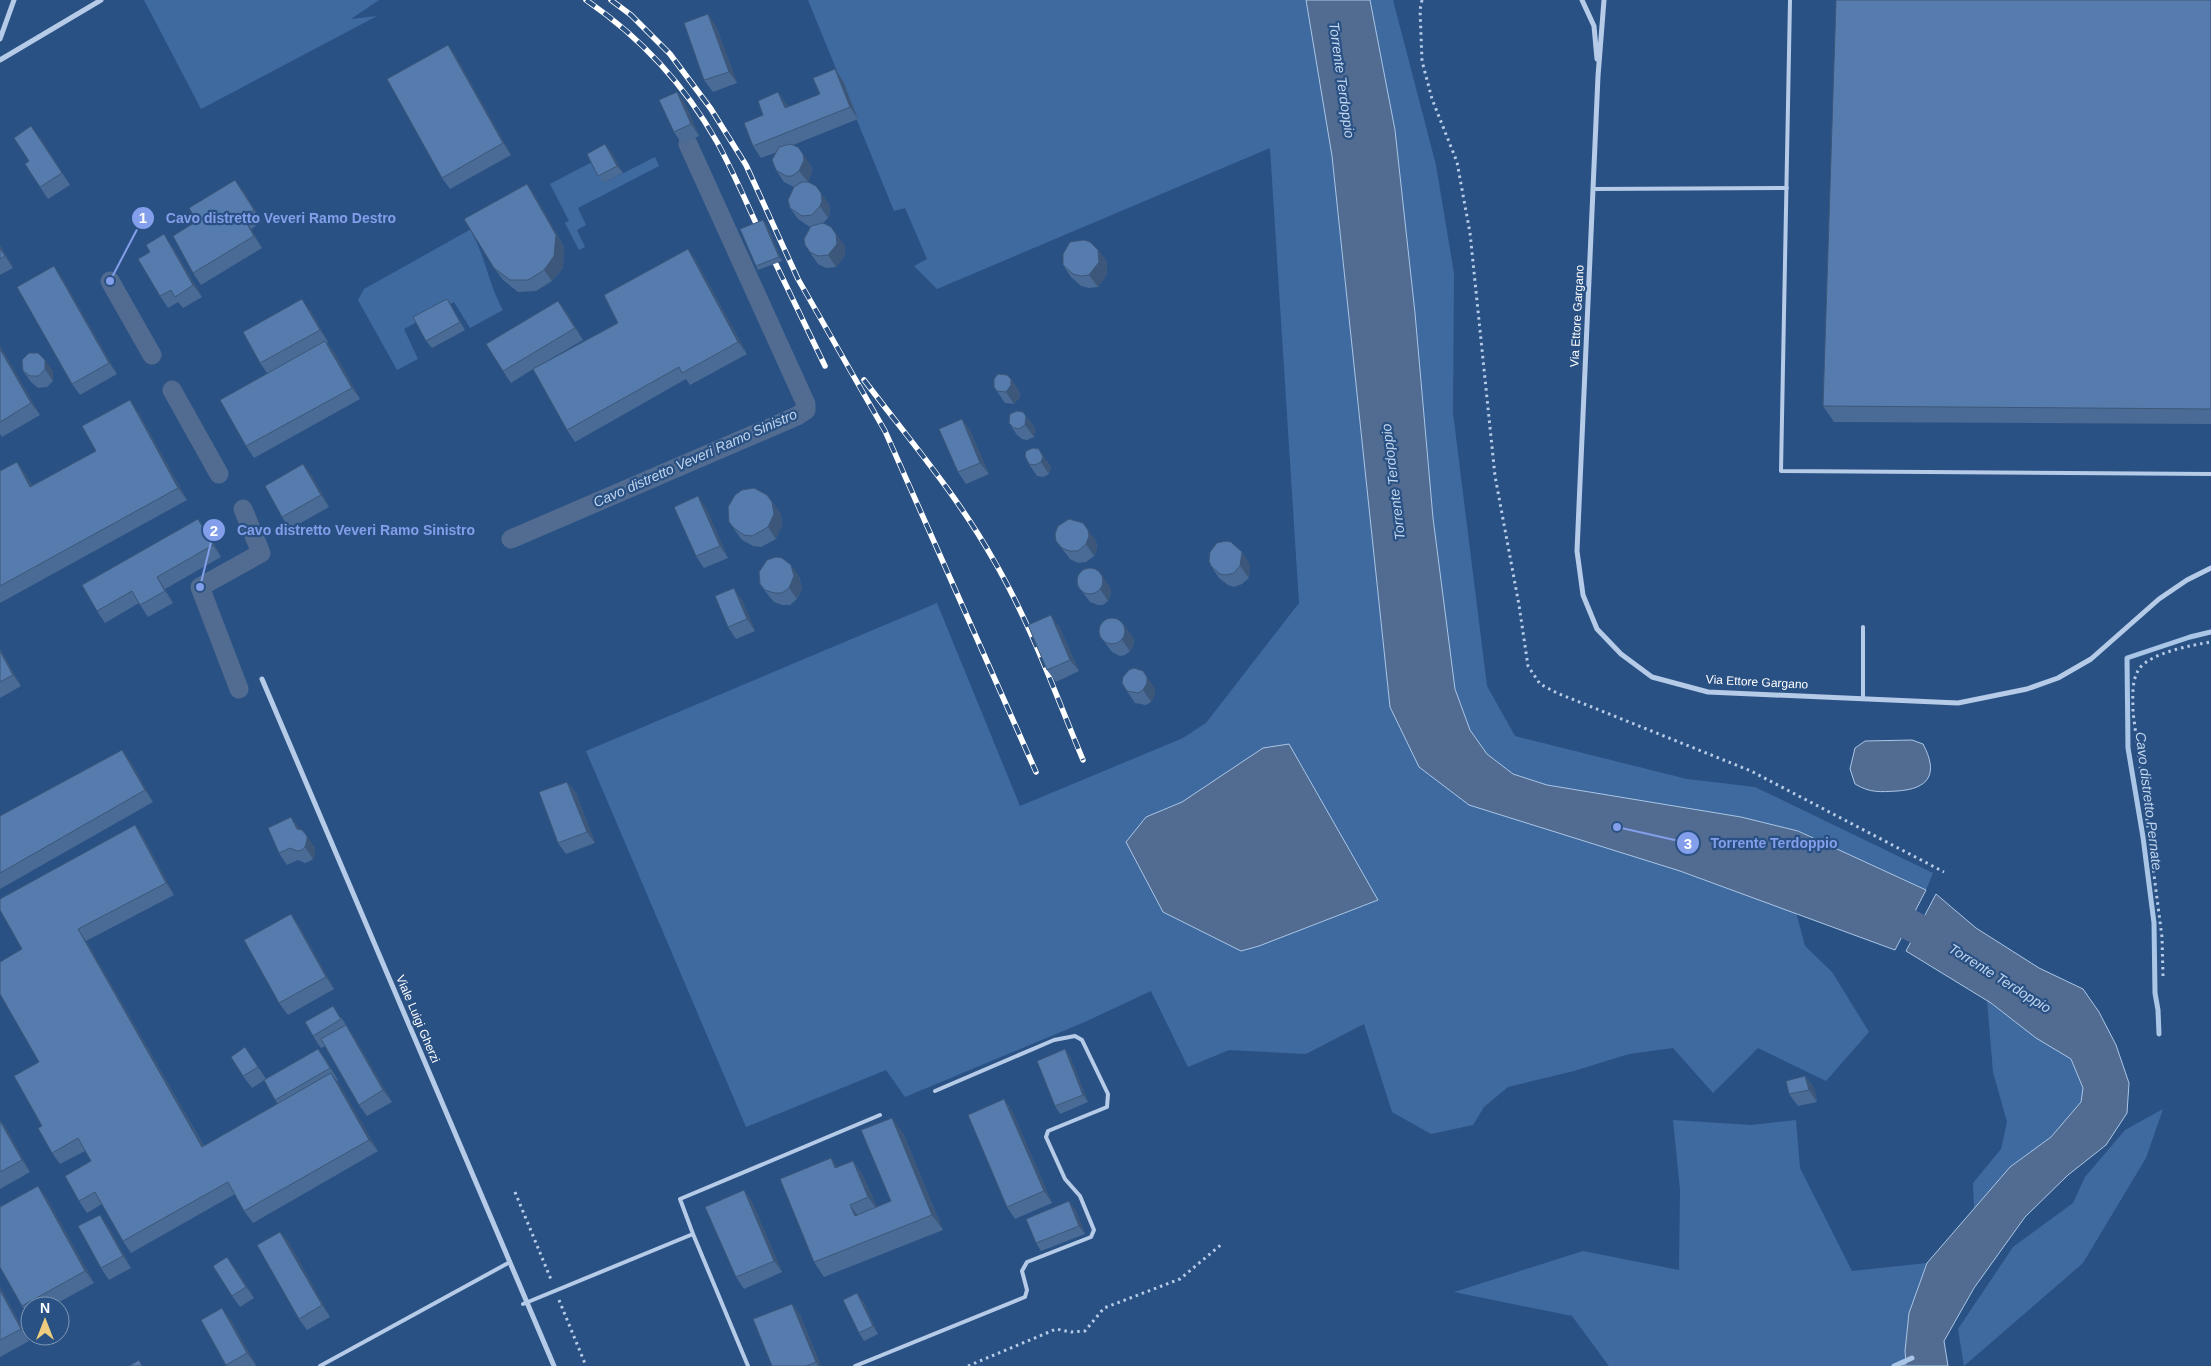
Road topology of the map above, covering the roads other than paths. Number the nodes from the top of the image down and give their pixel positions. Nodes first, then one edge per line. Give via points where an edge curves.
1 (14, 0) edge
2 (101, 0) edge
3 (1582, 0) edge
4 (1604, 0) edge
5 (1790, 0) edge
6 (0, 39) edge
7 (0, 60) edge
8 (1598, 76) junction
9 (1787, 188) junction
10 (1593, 189) junction
11 (2211, 474) edge
12 (2211, 568) edge
13 (1863, 627) dead end
14 (262, 680) dead end
15 (1863, 698) junction
16 (935, 1091) dead end
17 (880, 1115) dead end
18 (693, 1234) junction
19 (510, 1262) junction
20 (525, 1303) junction
21 (320, 1366) edge
22 (554, 1366) edge
23 (748, 1366) edge
24 (855, 1366) edge

1 - 6 street
2 - 7 street
3 - 8 street, Via Ettore Gargano via 1594,26
4 - 8 street, Via Ettore Gargano
5 - 9 lane
8 - 10 street, Via Ettore Gargano
9 - 10 lane
9 - 11 lane via 1781,471
10 - 15 street, Via Ettore Gargano via 1577,551 1583,595 1597,629 1621,654 1652,676 1708,692
12 - 15 street, Via Ettore Gargano via 2159,599 2091,658 2058,678 2027,689 1958,703
13 - 15 lane
14 - 19 street, Viale Luigi Gherzi
16 - 24 lane via 1054,1040 1075,1036 1082,1040 1108,1094 1107,1107 1048,1131 1046,1137 1065,1179 1080,1196 1094,1230 1091,1237 1027,1262 1022,1271 1027,1290 1025,1297
17 - 18 lane via 680,1199
18 - 20 lane
18 - 23 lane
19 - 20 street, Viale Luigi Gherzi
19 - 21 lane
20 - 22 street, Viale Luigi Gherzi

